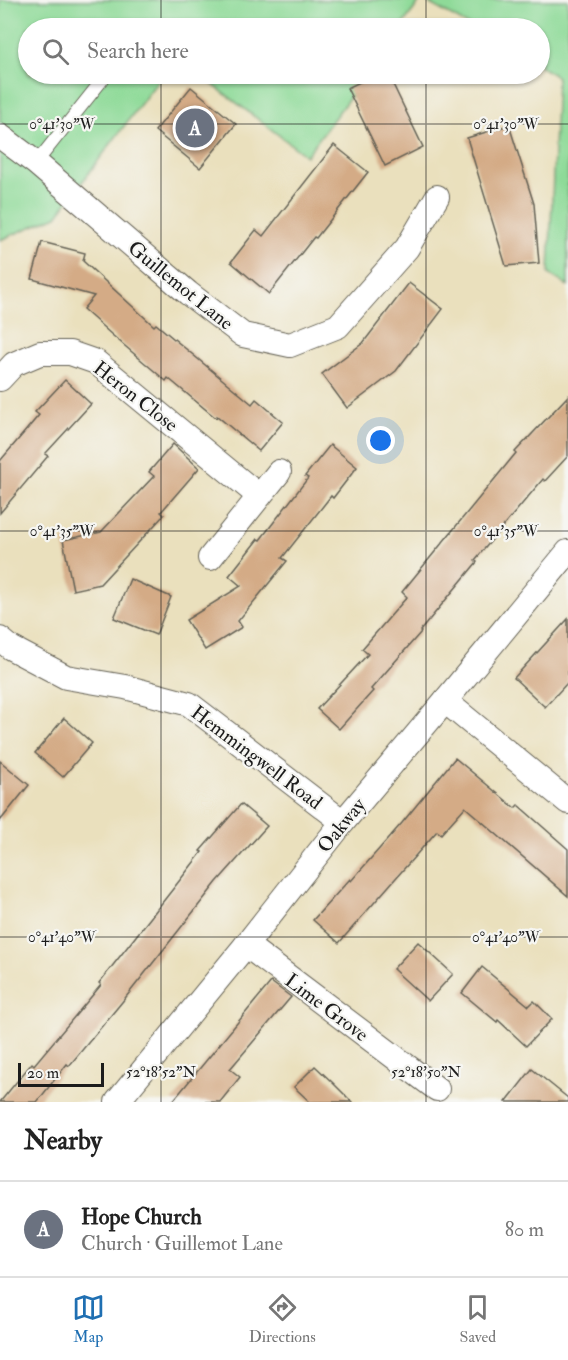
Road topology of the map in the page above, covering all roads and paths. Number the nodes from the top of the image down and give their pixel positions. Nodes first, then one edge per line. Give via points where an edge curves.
1 (99, 84) edge
2 (0, 136) edge
3 (36, 163) junction
4 (437, 197) dead end
5 (0, 379) edge
6 (279, 471) dead end
7 (259, 496) junction
8 (568, 552) edge
9 (210, 558) dead end
10 (4, 650) edge
11 (445, 701) junction
12 (568, 802) edge
13 (343, 822) junction
14 (246, 945) junction
15 (437, 1089) dead end
16 (117, 1102) edge

1 - 3 lane
2 - 3 street, Guillemot Lane
3 - 4 street, Guillemot Lane via 188,293 243,334 290,345 338,326 407,248
5 - 7 street, Heron Close via 14,364 40,353 70,353 96,362
6 - 7 street
7 - 9 street
8 - 11 street, Oakway
10 - 13 street, Hemmingwell Road via 66,677 189,704
11 - 12 street
11 - 13 street, Oakway
13 - 14 street, Oakway
14 - 15 street, Lime Grove
14 - 16 street, Oakway

